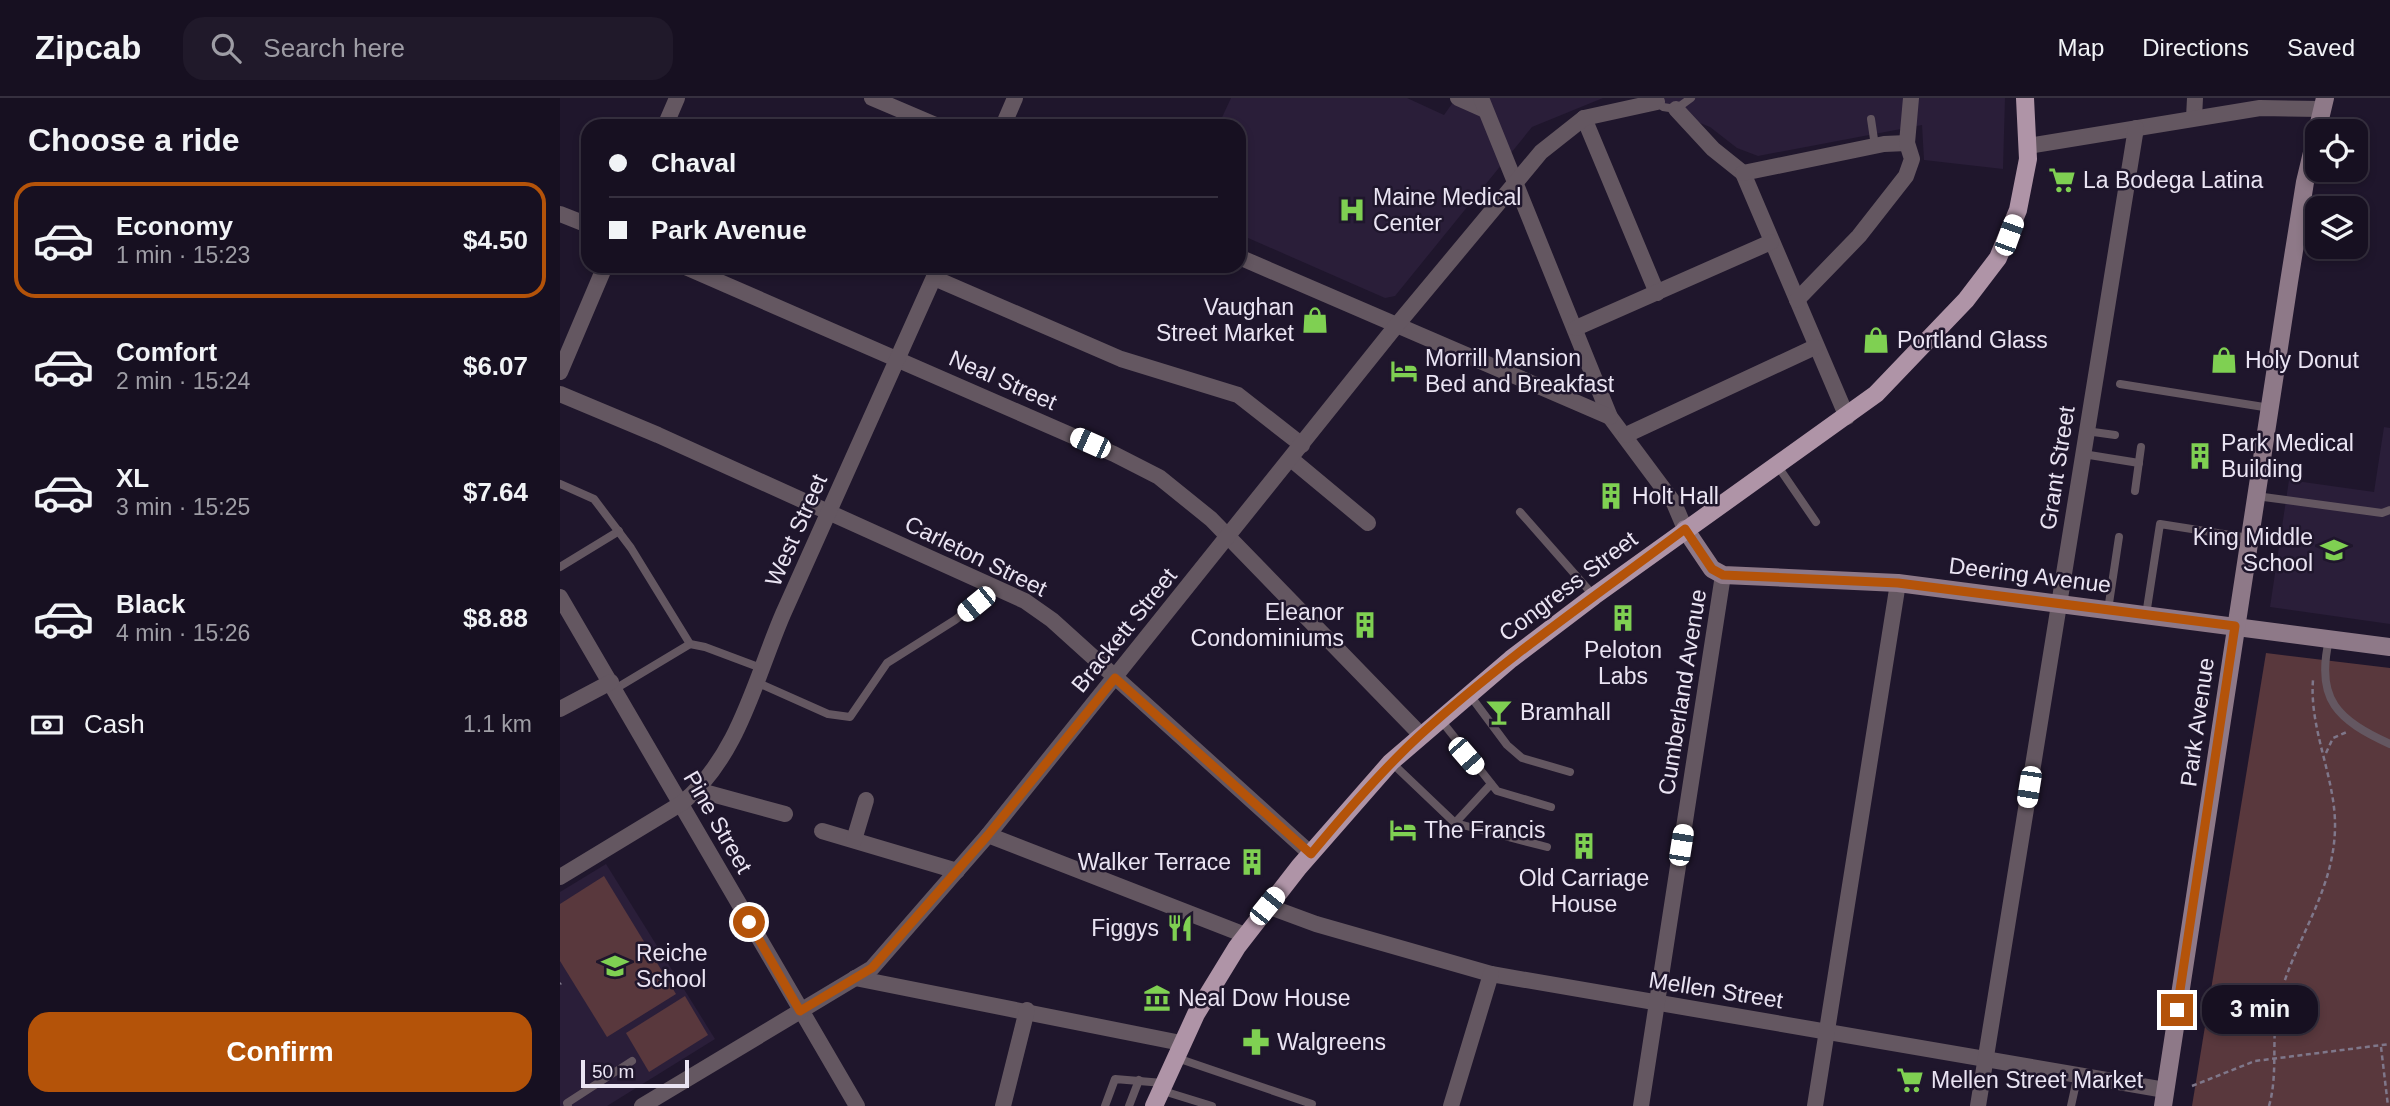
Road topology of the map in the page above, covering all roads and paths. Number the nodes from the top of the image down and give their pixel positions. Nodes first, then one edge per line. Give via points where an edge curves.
1 (677, 98) edge
2 (873, 98) edge
3 (1015, 98) edge
4 (1458, 98) edge
5 (1691, 98) edge
6 (1911, 98) edge
7 (2025, 98) edge
8 (2195, 98) edge
9 (1656, 100) edge
10 (2323, 103) edge
11 (1483, 104) edge
12 (1676, 109) junction
13 (1584, 118) junction
14 (2194, 118) junction
15 (668, 119) edge
16 (922, 119) edge
17 (1006, 119) edge
18 (1871, 119) dead end
19 (2136, 128) junction
20 (1907, 143) junction
21 (1875, 146) junction
22 (2028, 146) junction
23 (1744, 173) junction
24 (1516, 185) junction
25 (560, 214) edge
26 (581, 222) edge
27 (1771, 242) junction
28 (1246, 260) edge
29 (602, 273) edge
30 (698, 273) edge
31 (937, 273) edge
32 (939, 273) edge
33 (1657, 293) junction
34 (1797, 300) junction
35 (1396, 327) junction
36 (1576, 328) junction
37 (1815, 347) junction
38 (898, 359) junction
39 (560, 372) edge
40 (2120, 384) dead end
41 (560, 394) edge
42 (2270, 408) junction
43 (1610, 417) junction
44 (1847, 417) junction
45 (2087, 431) junction
46 (1626, 435) junction
47 (2115, 435) dead end
48 (1302, 445) junction
49 (2141, 447) dead end
50 (2083, 454) junction
51 (1291, 459) junction
52 (2139, 463) junction
53 (1777, 465) junction
54 (560, 484) edge
55 (2135, 491) dead end
56 (2256, 496) junction
57 (2390, 510) edge
58 (1520, 512) dead end
59 (828, 514) junction
60 (1816, 522) dead end
61 (1368, 523) dead end
62 (1685, 529) junction
63 (619, 531) junction
64 (1230, 536) junction
65 (2119, 537) dead end
66 (2249, 538) junction
67 (560, 567) edge
68 (1723, 575) junction
69 (1898, 583) junction
70 (997, 587) junction
71 (1594, 596) junction
72 (560, 597) edge
73 (2058, 603) junction
74 (2108, 610) junction
75 (565, 611) edge
76 (2146, 615) junction
77 (2235, 626) junction
78 (2330, 638) junction
79 (690, 644) junction
80 (2390, 648) edge
81 (2314, 672) dead end
82 (759, 675) junction
83 (1115, 678) junction
84 (613, 685) junction
85 (1469, 694) junction
86 (560, 709) edge
87 (1440, 719) junction
88 (2364, 732) junction
89 (1420, 734) junction
90 (2390, 744) edge
91 (2325, 754) junction
92 (1391, 762) junction
93 (1570, 772) dead end
94 (1491, 785) junction
95 (698, 790) junction
96 (866, 800) dead end
97 (682, 803) junction
98 (1551, 807) dead end
99 (785, 814) dead end
100 (1455, 823) junction
101 (822, 831) dead end
102 (988, 835) junction
103 (854, 840) junction
104 (1547, 847) dead end
105 (1311, 854) junction
106 (957, 871) junction
107 (560, 877) edge
108 (1267, 906) junction
109 (1245, 935) junction
110 (1491, 974) junction
111 (855, 978) junction
112 (1656, 1003) junction
113 (1027, 1010) junction
114 (800, 1011) junction
115 (1827, 1031) junction
116 (2390, 1044) edge
117 (2381, 1045) junction
118 (1178, 1050) junction
119 (1986, 1057) junction
120 (2273, 1058) junction
121 (632, 1061) dead end
122 (2078, 1074) junction
123 (1139, 1080) junction
124 (2193, 1086) dead end
125 (1159, 1093) edge
126 (2164, 1098) edge
127 (1312, 1104) dead end
128 (568, 1106) edge
129 (642, 1106) edge
130 (856, 1106) edge
131 (1003, 1106) edge
132 (1105, 1106) edge
133 (1129, 1106) edge
134 (1212, 1106) edge
135 (1451, 1106) edge
136 (1641, 1106) edge
137 (1815, 1106) edge
138 (1978, 1106) edge
139 (2071, 1106) edge
140 (2269, 1106) edge
141 (2388, 1106) edge

1 - 15 street
2 - 16 street
3 - 17 street
4 - 11 street
5 - 12 lane
6 - 20 street
7 - 22 main road, Congress Street
8 - 14 street
9 - 12 lane via 1663,107
9 - 13 street
10 - 14 street
10 - 42 main road, Park Avenue via 2305,182
11 - 24 street
12 - 23 street via 1713,149
13 - 24 street, Brackett Street via 1541,152
13 - 33 street
14 - 19 street
18 - 21 lane
19 - 22 street
19 - 45 street, Grant Street
20 - 21 street
20 - 34 street via 1912,159 1906,176 1859,236
21 - 23 street
22 - 44 main road, Congress Street via 2018,210 1998,258 1895,376
23 - 27 street
24 - 35 street, Brackett Street
24 - 36 street
25 - 26 street
27 - 33 street
27 - 34 street
28 - 35 street
29 - 39 street
30 - 38 street, Neal Street
31 - 38 street, West Street
32 - 48 street via 1121,359 1238,395
33 - 36 street
34 - 37 street
35 - 43 street
35 - 48 street, Brackett Street
36 - 43 street
37 - 44 street
37 - 46 street
38 - 59 street, West Street
38 - 64 street, Neal Street via 1159,477
40 - 42 lane
41 - 59 street, Carleton Street
42 - 56 main road, Park Avenue
43 - 46 street
44 - 53 main road, Congress Street
45 - 47 lane
45 - 50 street, Grant Street
46 - 62 street via 1674,503
48 - 51 street, Brackett Street
49 - 52 lane
50 - 52 lane
50 - 73 street, Grant Street
51 - 61 street
51 - 64 street, Brackett Street
52 - 55 lane
53 - 60 lane
53 - 62 main road, Congress Street
54 - 63 lane via 594,499
56 - 57 lane via 2382,513
56 - 66 main road, Park Avenue
58 - 71 lane
59 - 70 street, Carleton Street
59 - 82 street, West Street
62 - 68 main road via 1712,569
62 - 71 main road, Congress Street
63 - 67 lane
63 - 79 lane
64 - 83 street, Brackett Street
64 - 89 street, Neal Street
65 - 74 lane
66 - 76 lane via 2160,524
66 - 77 main road, Park Avenue
68 - 69 main road, Deering Avenue
68 - 112 street, Cumberland Avenue
69 - 73 main road, Deering Avenue
69 - 115 street
70 - 82 lane via 887,663 850,717 828,714
70 - 83 street, Carleton Street via 1052,620
71 - 85 main road, Congress Street
72 - 75 street, Pine Street
73 - 74 main road, Deering Avenue
73 - 119 street, Grant Street
74 - 76 main road, Deering Avenue
75 - 84 street, Pine Street
76 - 77 main road, Deering Avenue
77 - 78 main road, Deering Avenue
77 - 126 main road, Park Avenue
78 - 80 main road, Deering Avenue
78 - 88 lane via 2326,688 2337,710
79 - 82 lane
79 - 84 lane
81 - 91 path via 2313,704
82 - 95 street, West Street via 728,747
83 - 102 street, Brackett Street
83 - 105 street, Carleton Street
84 - 86 street
84 - 97 street, Pine Street
85 - 87 main road, Congress Street
85 - 93 lane via 1522,758
87 - 89 main road, Congress Street
87 - 94 lane
88 - 90 lane
88 - 91 path via 2337,735
89 - 92 main road, Congress Street
91 - 120 path via 2335,808 2333,855 2319,905 2284,980 2275,1018
92 - 100 lane
92 - 105 main road, Congress Street
94 - 98 lane via 1497,791
94 - 100 lane
95 - 97 street, West Street
95 - 99 street
96 - 103 street
97 - 107 street, West Street
97 - 114 street, Pine Street
100 - 104 lane
101 - 103 street
102 - 106 street, Brackett Street
102 - 109 street
103 - 106 street
105 - 108 main road, Congress Street
106 - 111 street, Brackett Street via 872,968
108 - 109 main road, Congress Street
108 - 110 street, Mellen Street
109 - 118 main road, Congress Street
110 - 112 street, Mellen Street
110 - 135 street
111 - 113 street
111 - 114 street, Brackett Street
112 - 115 street, Mellen Street
112 - 136 street, Cumberland Avenue
113 - 118 street
113 - 131 street
114 - 129 street, Brackett Street
114 - 130 street, Pine Street
115 - 119 street, Mellen Street
115 - 137 street
116 - 117 path
117 - 120 path
117 - 141 path
118 - 125 main road, Congress Street
118 - 127 lane
119 - 122 street, Mellen Street
119 - 138 street, Grant Street
120 - 124 path via 2247,1063
120 - 140 path
121 - 128 lane
122 - 126 street, Mellen Street
122 - 139 lane
123 - 125 lane
123 - 132 lane via 1115,1079
123 - 133 lane
125 - 134 lane

